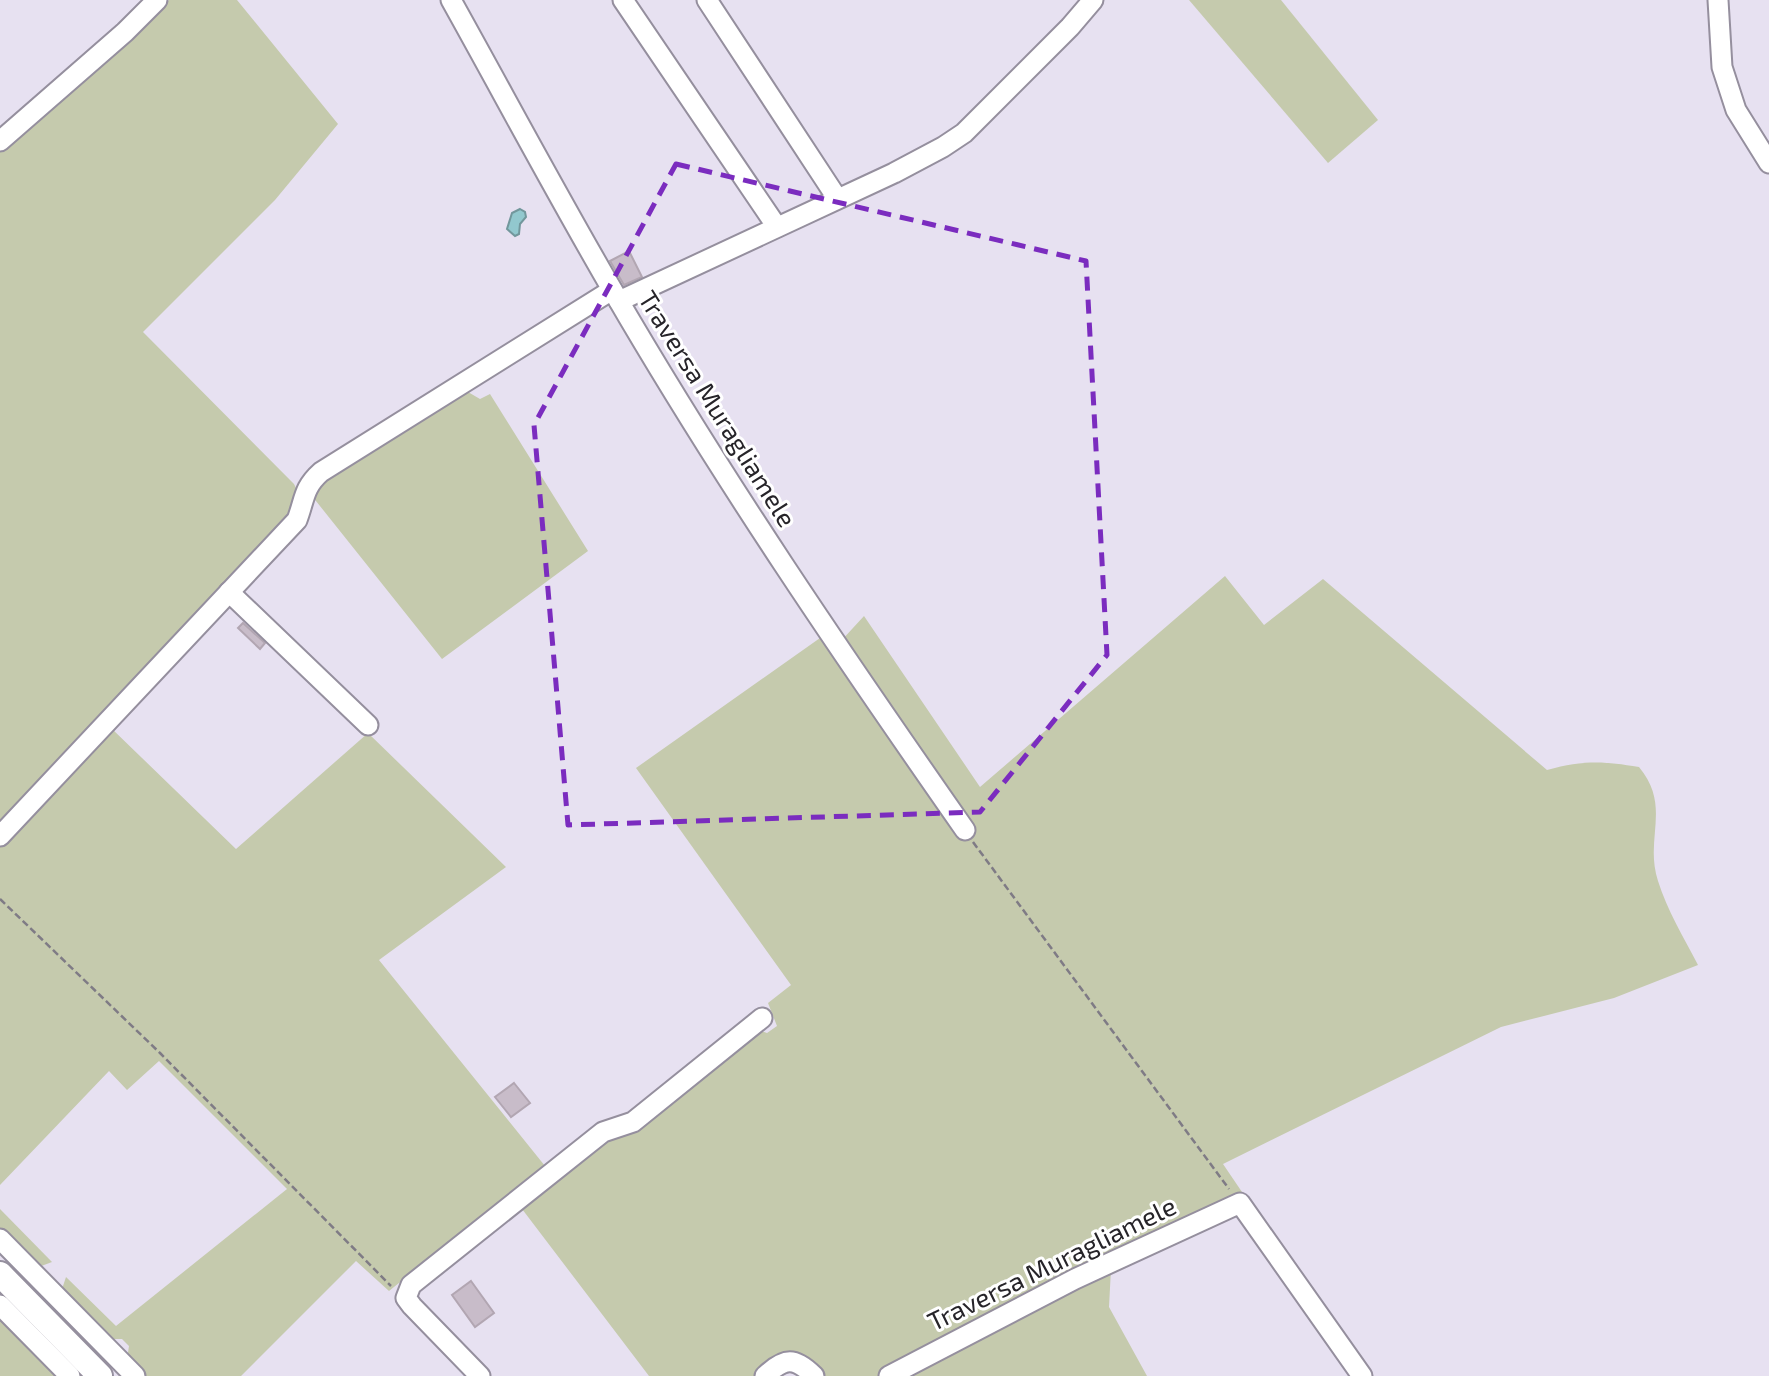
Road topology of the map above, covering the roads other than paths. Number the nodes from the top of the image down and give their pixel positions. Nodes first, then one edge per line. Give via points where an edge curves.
1 (157, 0) edge
2 (451, 0) edge
3 (623, 0) edge
4 (707, 0) edge
5 (1093, 0) edge
6 (1718, 0) edge
7 (0, 141) edge
8 (1769, 163) edge
9 (837, 198) junction
10 (777, 227) junction
11 (615, 295) junction
12 (229, 592) junction
13 (368, 725) dead end
14 (965, 830) road end
15 (0, 835) edge
16 (762, 1018) dead end
17 (0, 1239) edge
18 (0, 1275) edge
19 (0, 1305) edge
20 (70, 1376) edge
21 (100, 1376) edge
22 (135, 1376) edge
23 (480, 1376) edge
24 (765, 1376) edge
25 (814, 1376) edge
26 (889, 1376) edge
27 (1362, 1376) edge

1 - 7 street
2 - 11 street, Traversa Muragliamele
3 - 10 street
4 - 9 street
5 - 9 street via 964,133 894,173
6 - 8 street via 1722,67 1732,99
9 - 10 street
10 - 11 street
11 - 12 street via 321,472 304,493 297,520
11 - 14 street, Traversa Muragliamele via 735,491
12 - 13 street
12 - 15 street
16 - 23 street via 633,1122 603,1132 411,1285 406,1298 411,1306
17 - 22 street
18 - 21 main road
19 - 20 street
24 - 25 street via 793,1361
26 - 27 street, Traversa Muragliamele via 1075,1279 1240,1203

